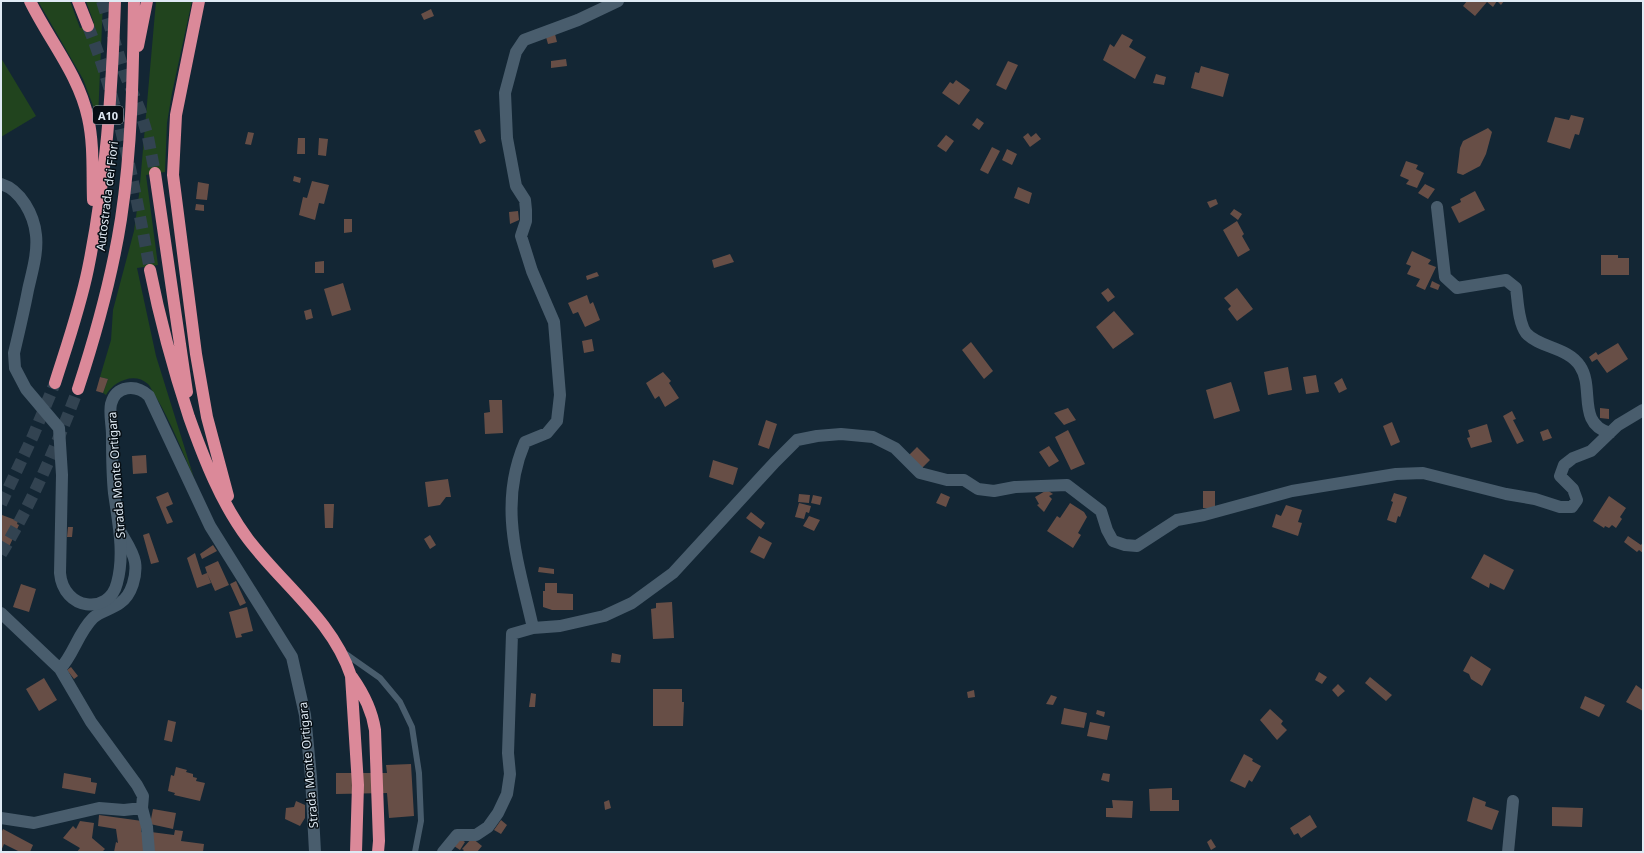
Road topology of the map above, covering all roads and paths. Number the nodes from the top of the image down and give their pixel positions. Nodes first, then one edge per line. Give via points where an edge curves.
1 (30, 1) edge
2 (78, 1) edge
3 (115, 1) edge
4 (134, 1) edge
5 (147, 1) edge
6 (199, 1) edge
7 (618, 1) edge
8 (88, 26) tunnel mouth
9 (132, 66) junction
10 (155, 173) tunnel mouth
11 (1, 184) edge
12 (1437, 207) dead end
13 (95, 229) junction
14 (150, 270) tunnel mouth
15 (55, 383) tunnel mouth
16 (78, 389) tunnel mouth
17 (1643, 410) edge
18 (193, 427) junction
19 (1610, 433) junction
20 (233, 515) junction
21 (120, 531) junction
22 (1, 612) edge
23 (533, 628) junction
24 (340, 650) junction
25 (60, 670) junction
26 (351, 676) junction
27 (1513, 801) dead end
28 (142, 808) junction
29 (1, 818) edge
30 (149, 852) edge
31 (315, 852) edge
32 (356, 852) edge
33 (378, 852) edge
34 (416, 852) edge
35 (443, 852) edge
36 (1508, 852) edge

1 - 13 highway via 69,68 88,117 92,148
2 - 8 highway
3 - 13 highway, Autostrada dei Fiori / A10 via 113,68
4 - 9 highway, Autostrada dei Fiori / A10
5 - 9 highway via 142,32
6 - 20 highway via 176,115 173,175 196,354 206,409
7 - 23 street via 578,20 524,40 516,52 505,92 507,138 516,186 526,210 526,221 521,236 532,271 554,322 560,396 557,421 547,433 525,442 515,474 511,515 513,542
9 - 16 highway, Autostrada dei Fiori / A10 via 121,219 101,313
10 - 18 highway
11 - 21 street, Strada Monte Ortigara via 21,197 36,234 35,260 14,353 16,368 26,389 59,428 62,475 60,574 65,592 71,598 89,605 106,599 113,593 119,575
12 - 19 street via 1445,277 1457,288 1506,280 1516,288 1526,333 1570,356 1580,366 1586,380 1586,396 1592,421 1602,431
13 - 15 highway, Autostrada dei Fiori / A10 via 79,305
14 - 18 highway via 167,348
17 - 19 street
18 - 20 highway via 207,465
19 - 23 street via 1591,451 1573,458 1564,465 1560,476 1573,489 1578,500 1572,507 1560,507 1423,473 1396,474 1292,491 1177,520 1137,546 1114,541 1107,530 1101,511 1067,485 1015,487 994,491 978,489 964,480 947,480 920,473 895,448 873,437 841,434 817,436 798,440 673,573 632,603 604,616 560,626
20 - 24 highway via 248,539 324,625
21 - 25 street via 135,562 135,578 130,590 122,602 111,610 94,616 69,660
21 - 31 street, Strada Monte Ortigara via 114,492 110,407 116,394 129,387 137,388 149,396 210,526 292,657 305,715
22 - 25 street
23 - 35 street via 512,634 508,753 510,774 507,794 488,827 476,835 457,835
24 - 26 highway
24 - 34 lane via 380,678 400,702 412,727 419,773 421,821
25 - 28 street via 91,722 138,785 143,796
26 - 32 highway via 358,785
26 - 33 highway via 366,699 376,730
27 - 36 street
28 - 29 street via 99,808 34,823
28 - 30 street

